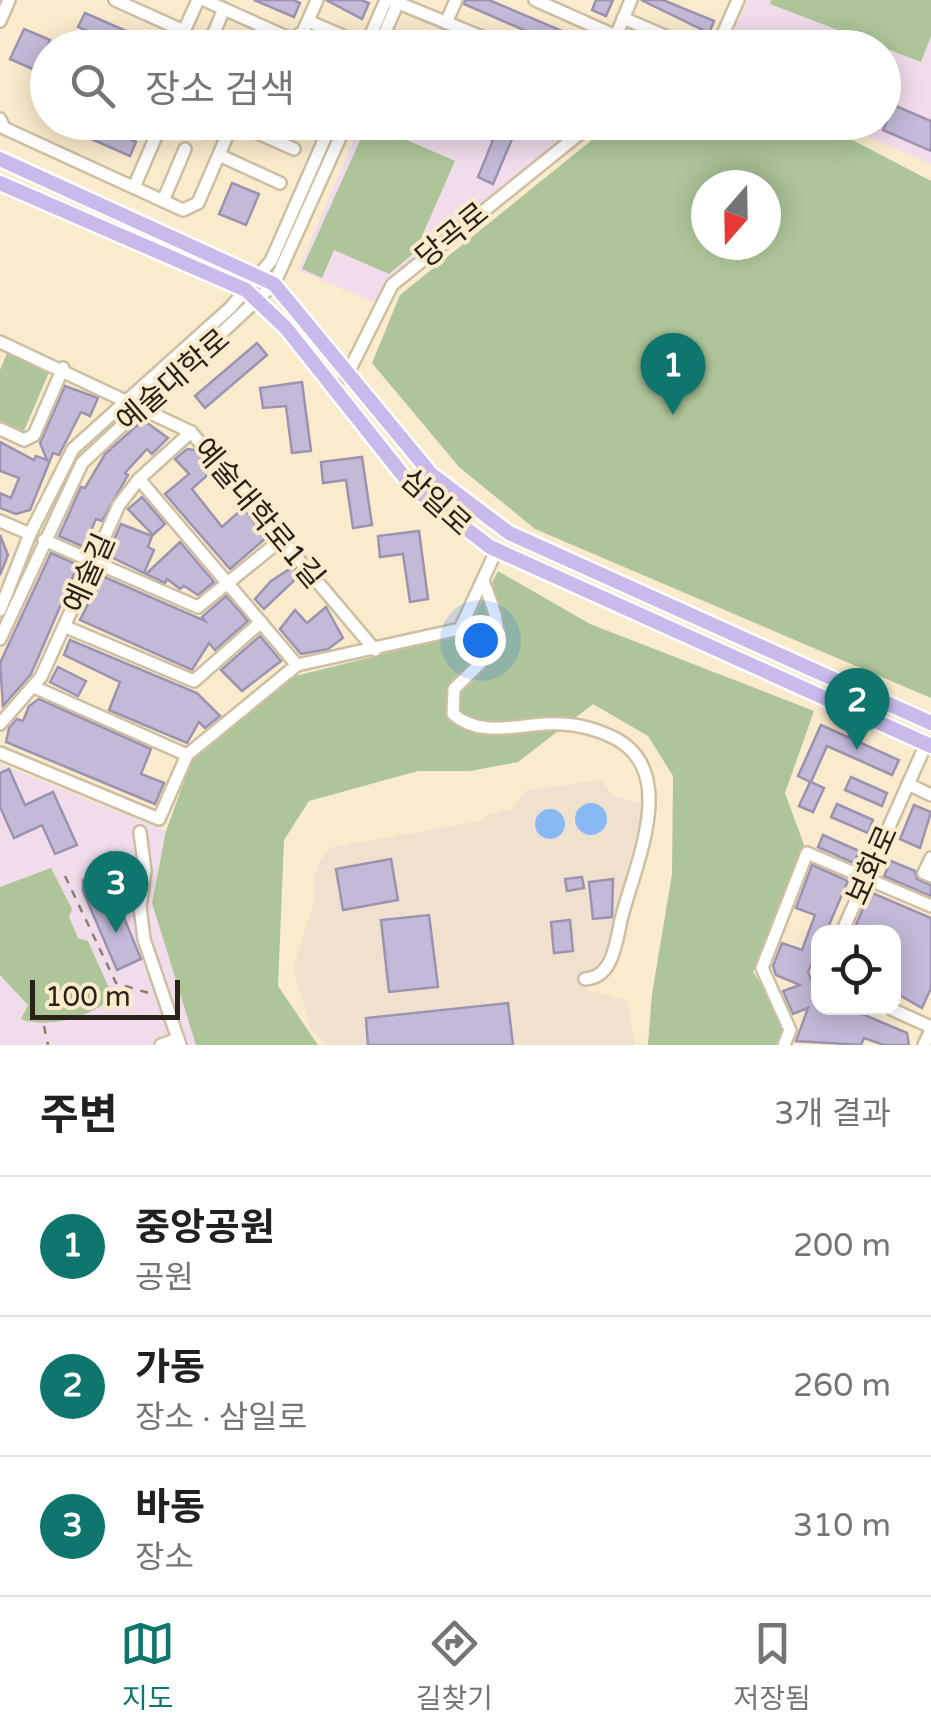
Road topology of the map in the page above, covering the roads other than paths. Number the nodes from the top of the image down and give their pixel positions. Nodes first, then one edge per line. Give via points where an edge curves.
1 (9, 0) edge
2 (115, 0) edge
3 (201, 0) edge
4 (317, 0) edge
5 (456, 0) edge
6 (535, 0) edge
7 (631, 0) edge
8 (738, 0) edge
9 (393, 1) edge
10 (224, 9) junction
11 (623, 18) junction
12 (0, 20) edge
13 (308, 21) junction
14 (446, 23) junction
15 (182, 30) edge
16 (185, 30) edge
17 (215, 30) edge
18 (271, 30) edge
19 (304, 30) edge
20 (329, 30) edge
21 (376, 30) edge
22 (384, 30) edge
23 (463, 30) edge
24 (591, 30) edge
25 (618, 30) edge
26 (651, 30) edge
27 (725, 30) edge
28 (0, 119) edge
29 (30, 140) edge
30 (30, 140) edge
31 (154, 140) edge
32 (225, 140) edge
33 (274, 140) edge
34 (324, 140) edge
35 (338, 140) edge
36 (572, 140) edge
37 (185, 149) dead end
38 (294, 149) dead end
39 (219, 155) junction
40 (0, 159) edge
41 (0, 182) edge
42 (280, 182) dead end
43 (134, 187) junction
44 (163, 200) junction
45 (260, 274) junction
46 (274, 284) junction
47 (246, 290) junction
48 (260, 302) junction
49 (0, 342) edge
50 (63, 368) junction
51 (346, 376) junction
52 (126, 398) junction
53 (143, 406) junction
54 (0, 429) edge
55 (192, 432) junction
56 (139, 480) junction
57 (0, 521) edge
58 (30, 534) junction
59 (282, 538) junction
60 (44, 540) junction
61 (496, 551) junction
62 (95, 561) junction
63 (483, 581) junction
64 (228, 583) junction
65 (0, 610) edge
66 (261, 622) junction
67 (66, 626) junction
68 (0, 639) edge
69 (375, 650) junction
70 (296, 664) junction
71 (34, 686) junction
72 (931, 723) edge
73 (0, 724) edge
74 (929, 745) edge
75 (0, 753) edge
76 (187, 755) junction
77 (908, 784) junction
78 (931, 794) edge
79 (140, 832) dead end
80 (931, 858) edge
81 (931, 876) edge
82 (866, 879) junction
83 (931, 906) edge
84 (845, 925) edge
85 (585, 980) dead end
86 (901, 1014) edge
87 (931, 1028) edge
88 (179, 1042) edge
89 (162, 1045) edge
90 (784, 1045) edge
91 (924, 1045) edge

1 - 12 street
2 - 15 street
3 - 10 street
3 - 16 street
4 - 13 street
5 - 14 street
6 - 24 street
7 - 11 street
8 - 27 street
9 - 14 street
9 - 21 street
9 - 22 street
10 - 17 street
10 - 18 street
11 - 25 street
11 - 26 street
13 - 19 street
13 - 20 street
14 - 23 street
28 - 30 street via 4,128
29 - 43 street
31 - 43 street
32 - 39 street
33 - 38 street
34 - 45 street, 예술대학로
35 - 46 street, 예술대학로
36 - 51 street, 당곡로 via 392,285
37 - 44 street
39 - 42 street
39 - 44 street via 198,202 183,210
40 - 45 main road, 삼일로
41 - 47 main road, 삼일로
43 - 44 street
45 - 46 main road, 삼일로
45 - 47 street, 예술대학로
46 - 48 street, 예술대학로
46 - 51 main road, 삼일로
47 - 48 main road, 삼일로
47 - 52 street, 예술대학로
48 - 53 street, 예술대학로
48 - 61 main road, 삼일로 via 414,488
49 - 50 street, 예술대학로1길
50 - 52 street, 예술대학로1길
50 - 54 street via 34,435 24,440
51 - 72 main road, 삼일로 via 430,474 508,533
52 - 53 street, 예술대학로1길
52 - 58 street, 예술대학로 via 73,449
53 - 55 street, 예술대학로1길
53 - 60 street, 예술대학로 via 82,463
55 - 56 street, 예술길
55 - 59 street, 예술대학로1길
56 - 62 street, 예술길
56 - 64 street
57 - 58 street
58 - 65 street, 예술대학로
59 - 64 street
59 - 69 street, 예술대학로1길
60 - 62 street
60 - 68 street, 예술대학로
61 - 63 street
61 - 74 main road, 삼일로
62 - 64 street via 198,607
62 - 67 street, 예술길
63 - 69 street via 460,629
63 - 85 street via 500,635 454,689 453,714 482,729 562,722 590,728 631,748 644,768 648,818 616,941 606,970
64 - 66 street
66 - 67 street via 194,680
66 - 70 street
67 - 71 street, 예술길
69 - 70 street
70 - 76 street
71 - 73 street, 예술길
71 - 76 street
74 - 77 street, 보화로
75 - 76 street via 159,819
77 - 78 street
77 - 82 street, 보화로
79 - 88 street via 144,939
80 - 81 street via 924,873
82 - 83 street
82 - 84 street, 보화로
82 - 90 street via 807,853 762,968 790,1030
86 - 87 street
87 - 91 street
88 - 89 street

